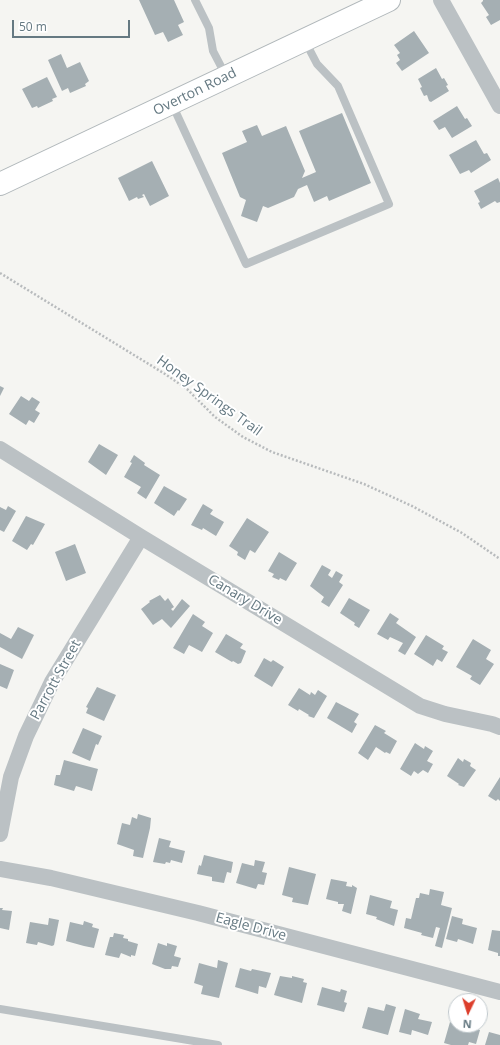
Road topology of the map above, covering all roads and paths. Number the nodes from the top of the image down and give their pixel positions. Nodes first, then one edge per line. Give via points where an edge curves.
1 (195, 0) edge
2 (389, 0) edge
3 (440, 0) edge
4 (304, 40) junction
5 (226, 77) junction
6 (172, 103) junction
7 (500, 106) edge
8 (0, 184) edge
9 (0, 273) edge
10 (0, 449) edge
11 (141, 537) junction
12 (500, 559) edge
13 (500, 727) edge
14 (0, 834) edge
15 (0, 869) edge
16 (500, 992) edge
17 (0, 1009) edge
18 (218, 1045) edge

1 - 5 lane via 209,28 213,51
2 - 4 street, Overton Road
3 - 7 street
4 - 5 street, Overton Road
4 - 6 lane via 317,64 338,86 389,204 246,264
5 - 6 street, Overton Road
6 - 8 street, Overton Road
9 - 12 path, Honey Springs Trail via 165,374 187,389 215,417 243,436 272,452 364,484 412,506 462,533
10 - 11 street, Canary Drive
11 - 13 street, Canary Drive via 420,706
11 - 14 street, Parrott Street via 52,682 26,736 11,777
15 - 16 street, Eagle Drive via 51,878 198,913
17 - 18 lane

